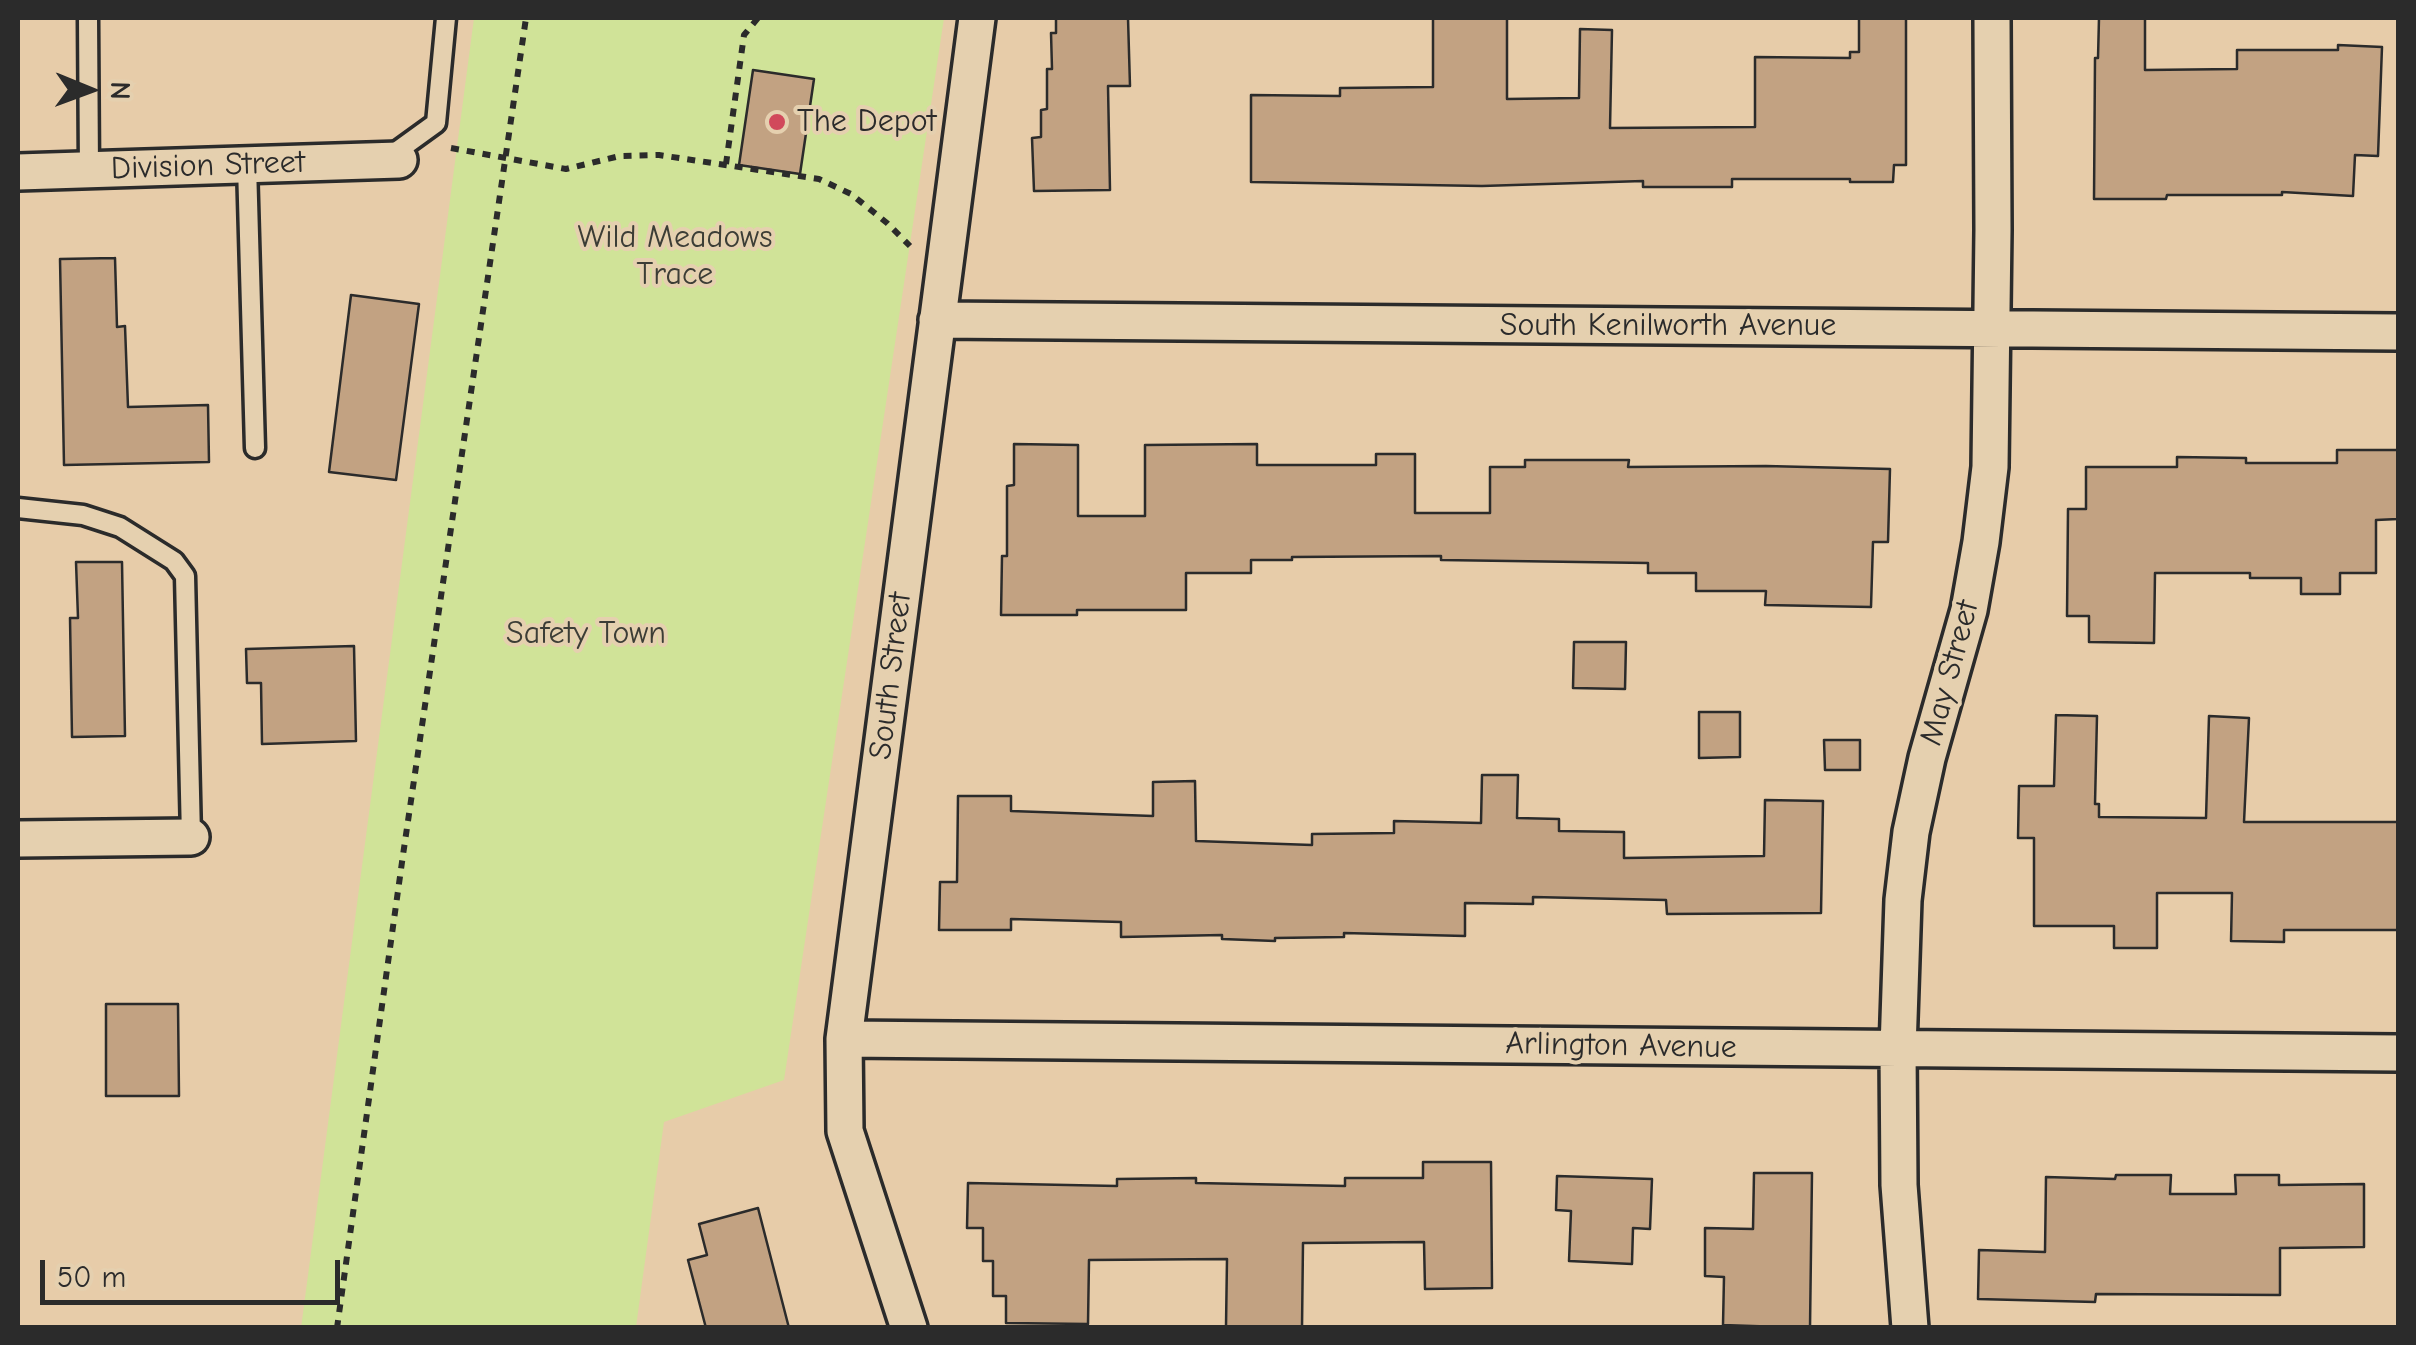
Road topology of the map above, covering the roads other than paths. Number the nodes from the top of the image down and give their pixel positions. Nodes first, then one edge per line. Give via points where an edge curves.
1 (88, 18) edge
2 (446, 18) edge
3 (977, 18) edge
4 (1992, 18) edge
5 (392, 160) joint
6 (247, 165) junction
7 (89, 170) junction
8 (18, 172) edge
9 (937, 320) junction
10 (1991, 328) junction
11 (2398, 332) edge
12 (256, 448) dead end
13 (18, 508) edge
14 (192, 837) joint
15 (18, 839) edge
16 (844, 1039) junction
17 (1898, 1049) junction
18 (2398, 1053) edge
19 (910, 1328) edge
20 (1910, 1328) edge

1 - 7 lane
2 - 5 lane via 436,123
3 - 9 street, South Street
4 - 10 street, May Street
5 - 6 street, Division Street
6 - 7 street, Division Street
6 - 12 lane
7 - 8 street, Division Street
9 - 10 street, South Kenilworth Avenue
9 - 16 street, South Street
10 - 11 street, South Kenilworth Avenue
10 - 17 street, May Street via 1990,466 1981,542 1911,832
13 - 14 lane via 83,515 120,528 174,561 185,576
14 - 15 street
16 - 17 street, Arlington Avenue
16 - 19 street, South Street via 845,1132
17 - 18 street, Arlington Avenue
17 - 20 street, May Street via 1898,1185

